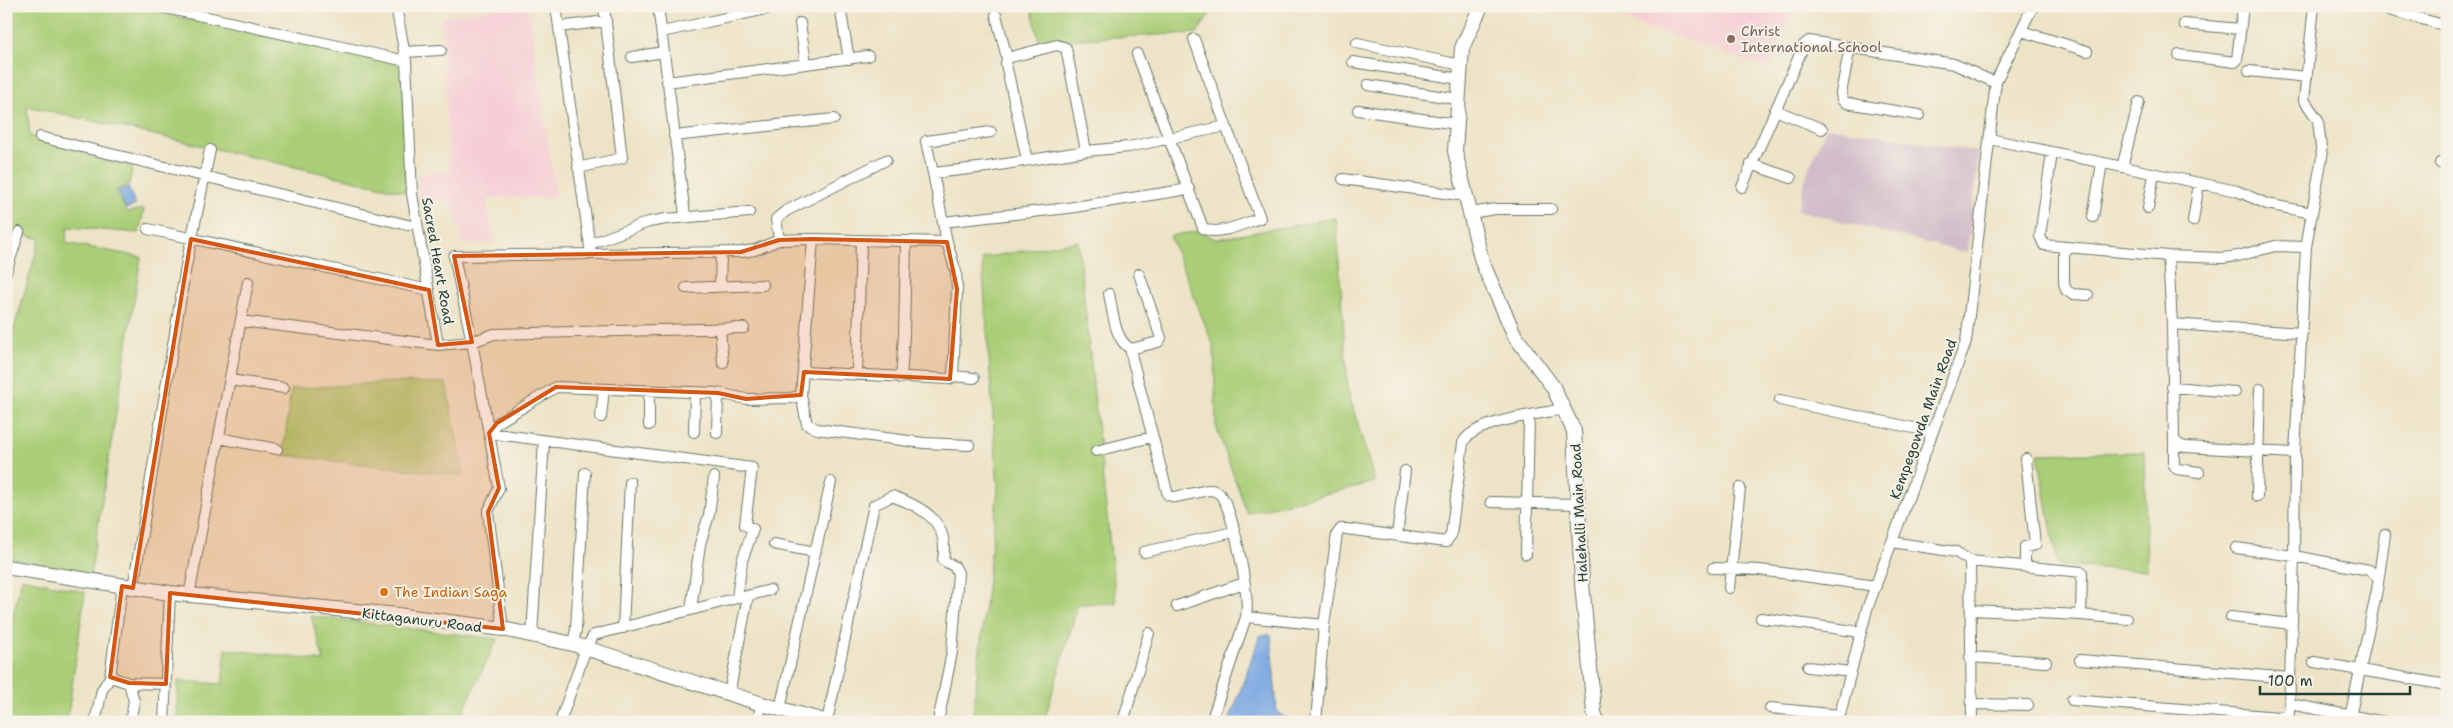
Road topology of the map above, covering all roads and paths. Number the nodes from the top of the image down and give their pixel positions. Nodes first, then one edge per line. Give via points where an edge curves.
1 (157, 6) edge
2 (396, 6) edge
3 (556, 6) edge
4 (604, 6) edge
5 (658, 6) edge
6 (780, 6) edge
7 (1482, 6) edge
8 (2033, 6) edge
9 (2243, 6) edge
10 (2314, 6) edge
11 (2374, 6) edge
12 (841, 13) dead end
13 (996, 16) dead end
14 (606, 21) junction
15 (800, 22) dead end
16 (2184, 24) dead end
17 (2447, 26) edge
18 (559, 27) junction
19 (2240, 29) junction
20 (2021, 31) junction
21 (662, 32) junction
22 (1194, 39) dead end
23 (1357, 43) dead end
24 (1850, 48) junction
25 (441, 50) dead end
26 (2087, 51) dead end
27 (664, 52) junction
28 (1137, 54) dead end
29 (2179, 55) dead end
30 (405, 56) junction
31 (868, 56) dead end
32 (632, 57) dead end
33 (1007, 58) junction
34 (849, 59) junction
35 (1353, 62) dead end
36 (806, 64) junction
37 (2249, 71) dead end
38 (1460, 72) junction
39 (2307, 77) junction
40 (667, 82) junction
41 (1996, 83) junction
42 (1368, 85) dead end
43 (1458, 99) junction
44 (2138, 102) dead end
45 (1358, 110) dead end
46 (1775, 110) junction
47 (1919, 115) dead end
48 (834, 119) dead end
49 (1457, 124) junction
50 (1226, 126) junction
51 (1822, 129) dead end
52 (990, 132) dead end
53 (674, 136) junction
54 (40, 137) dead end
55 (1171, 138) junction
56 (1990, 139) junction
57 (210, 150) dead end
58 (1086, 151) junction
59 (2052, 153) junction
60 (886, 160) dead end
61 (1027, 160) junction
62 (2102, 163) junction
63 (1751, 164) junction
64 (2122, 167) junction
65 (578, 168) junction
66 (934, 173) junction
67 (2154, 174) junction
68 (204, 177) junction
69 (1790, 178) dead end
70 (1343, 179) dead end
71 (2198, 183) junction
72 (1742, 187) dead end
73 (1189, 189) junction
74 (1466, 196) junction
75 (1551, 208) dead end
76 (2148, 208) dead end
77 (749, 212) dead end
78 (1471, 213) junction
79 (2312, 213) junction
80 (685, 216) junction
81 (2093, 217) dead end
82 (2193, 221) dead end
83 (944, 222) junction
84 (408, 225) dead end
85 (148, 229) dead end
86 (18, 232) dead end
87 (191, 239) junction
88 (813, 239) junction
89 (779, 240) junction
90 (861, 241) junction
91 (906, 242) junction
92 (947, 242) junction
93 (2064, 247) junction
94 (2306, 247) junction
95 (590, 249) junction
96 (721, 252) junction
97 (2168, 256) junction
98 (6, 272) edge
99 (1139, 274) dead end
100 (248, 282) dead end
101 (764, 285) dead end
102 (720, 286) junction
103 (686, 288) dead end
104 (429, 290) junction
105 (1109, 294) dead end
106 (2088, 295) dead end
107 (241, 320) junction
108 (2172, 324) junction
109 (744, 328) dead end
110 (720, 329) junction
111 (2302, 333) junction
112 (472, 342) junction
113 (438, 345) junction
114 (1131, 348) junction
115 (723, 363) dead end
116 (804, 372) junction
117 (857, 375) junction
118 (953, 376) junction
119 (901, 378) junction
120 (974, 378) dead end
121 (230, 380) junction
122 (2172, 387) junction
123 (284, 388) dead end
124 (604, 389) junction
125 (2260, 389) dead end
126 (649, 390) junction
127 (694, 392) junction
128 (2235, 392) dead end
129 (718, 393) junction
130 (801, 395) junction
131 (1780, 400) dead end
132 (1564, 409) junction
133 (602, 417) dead end
134 (1529, 417) junction
135 (649, 425) dead end
136 (694, 432) dead end
137 (1933, 432) junction
138 (489, 433) junction
139 (717, 433) dead end
140 (1152, 437) junction
141 (219, 438) junction
142 (2174, 440) junction
143 (544, 442) junction
144 (969, 446) dead end
145 (277, 449) dead end
146 (1096, 451) dead end
147 (2259, 451) junction
148 (2294, 453) junction
149 (2026, 459) dead end
150 (1405, 471) dead end
151 (2200, 472) dead end
152 (585, 473) dead end
153 (714, 477) dead end
154 (630, 482) dead end
155 (831, 482) dead end
156 (1740, 488) dead end
157 (2257, 496) dead end
158 (1491, 502) dead end
159 (1527, 502) junction
160 (1578, 504) junction
161 (1234, 532) junction
162 (2386, 534) dead end
163 (1397, 536) junction
164 (1892, 542) junction
165 (774, 544) dead end
166 (2236, 548) dead end
167 (815, 552) junction
168 (1144, 552) dead end
169 (1526, 554) dead end
170 (2294, 556) junction
171 (1970, 561) junction
172 (2025, 566) junction
173 (6, 567) edge
174 (1713, 568) dead end
175 (1731, 569) junction
176 (2378, 577) junction
177 (1244, 584) junction
178 (1876, 586) junction
179 (127, 587) junction
180 (1729, 588) dead end
181 (770, 590) dead end
182 (170, 593) junction
183 (189, 596) junction
184 (742, 597) junction
185 (1177, 606) dead end
186 (691, 610) junction
187 (1971, 610) junction
188 (2081, 615) junction
189 (1246, 617) junction
190 (2231, 617) dead end
191 (1761, 618) dead end
192 (2127, 619) dead end
193 (2292, 624) junction
194 (1324, 625) junction
195 (623, 628) junction
196 (503, 629) junction
197 (1861, 632) junction
198 (1149, 633) dead end
199 (532, 635) junction
200 (573, 644) junction
201 (586, 648) junction
202 (1970, 657) junction
203 (2080, 660) dead end
204 (2046, 662) dead end
205 (2314, 662) dead end
206 (1808, 667) dead end
207 (2361, 670) junction
208 (1851, 672) junction
209 (110, 677) junction
210 (2290, 678) junction
211 (129, 683) junction
212 (166, 684) junction
213 (2447, 685) edge
214 (729, 694) junction
215 (2072, 700) dead end
216 (762, 704) junction
217 (1972, 704) junction
218 (2290, 704) junction
219 (2028, 705) dead end
220 (1770, 708) dead end
221 (780, 709) junction
222 (1839, 718) edge
223 (2350, 718) edge
224 (95, 722) edge
225 (130, 722) edge
226 (164, 722) edge
227 (560, 722) edge
228 (758, 722) edge
229 (827, 722) edge
230 (938, 722) edge
231 (1123, 722) edge
232 (1211, 722) edge
233 (1316, 722) edge
234 (1597, 722) edge
235 (1972, 722) edge
236 (2384, 722) edge

1 - 30 street
2 - 30 street, Sacred Heart Road
3 - 18 street
4 - 14 street
5 - 21 street
6 - 21 street
7 - 38 street, Halehalli Main Road via 1462,48
8 - 20 street, Kempegowda Main Road
9 - 19 street
10 - 39 street
11 - 17 street
12 - 34 street
13 - 33 street
14 - 18 street
14 - 65 street via 622,158
15 - 36 street
16 - 19 street
18 - 65 street
19 - 29 street via 2238,58 2234,62
20 - 26 street
20 - 41 street, Kempegowda Main Road
21 - 27 street
22 - 50 street
23 - 38 street
24 - 41 street via 1954,64
24 - 46 street via 1812,40 1806,43
24 - 47 street via 1842,100
25 - 30 street
27 - 32 street
27 - 40 street
28 - 55 street
30 - 104 street, Sacred Heart Road via 412,194
31 - 34 street
33 - 58 street via 1057,45 1066,48
33 - 61 street
34 - 36 street
35 - 38 street
36 - 40 street
37 - 39 street
38 - 43 street, Halehalli Main Road
39 - 79 street via 2304,100 2318,120 2322,157
40 - 53 street
41 - 56 street, Kempegowda Main Road
42 - 43 street
43 - 49 street, Halehalli Main Road
44 - 64 street
45 - 49 street
46 - 51 street
46 - 63 street
48 - 53 street
49 - 74 street, Halehalli Main Road via 1455,151
50 - 55 street
50 - 73 street via 1260,218 1209,231 1203,228
52 - 66 street via 926,141
53 - 80 street
54 - 68 street
55 - 58 street via 1129,147
55 - 73 street
56 - 59 street
56 - 137 street, Kempegowda Main Road via 1966,342
57 - 68 street
58 - 61 street
59 - 62 street
59 - 93 street via 2040,239 2048,246
60 - 89 street via 786,211 776,219
61 - 66 street
62 - 64 street
62 - 81 street
63 - 69 street
63 - 72 street
64 - 67 street
65 - 95 street
66 - 83 street
67 - 71 street
67 - 76 street
68 - 84 street
68 - 87 street
70 - 74 street
71 - 79 street
71 - 82 street
73 - 83 street via 1068,208
74 - 78 street, Halehalli Main Road
75 - 78 street
77 - 80 street
78 - 132 street, Halehalli Main Road via 1482,262 1515,336 1553,387
79 - 94 street
80 - 95 street via 649,222
83 - 92 street
85 - 87 street
86 - 98 street
87 - 104 street
87 - 179 street
88 - 89 street
88 - 90 street
88 - 116 street
89 - 96 street via 755,250
90 - 91 street
90 - 117 street
91 - 92 street
91 - 119 street
92 - 118 street via 956,272
93 - 97 street
93 - 106 street via 2066,290 2072,294
94 - 97 street via 2274,246 2229,257
94 - 111 street
95 - 96 street
95 - 112 street via 454,256
96 - 102 street
97 - 108 street
99 - 114 street via 1161,338 1158,342
100 - 107 street
101 - 102 street
102 - 103 street
104 - 113 street, Sacred Heart Road
105 - 114 street via 1119,336 1124,345
107 - 113 street
107 - 121 street
108 - 111 street
108 - 122 street
109 - 110 street, Sacred Heart Road
110 - 112 street, Sacred Heart Road via 494,334
110 - 115 street
111 - 148 street
112 - 113 street, Sacred Heart Road
112 - 138 street
114 - 140 street
116 - 117 street
116 - 130 street
117 - 119 street
118 - 119 street via 944,381
118 - 120 street
121 - 123 street
121 - 141 street
122 - 128 street
122 - 142 street
124 - 126 street
124 - 133 street
124 - 138 street via 556,387 497,423
125 - 147 street
126 - 127 street
126 - 135 street
127 - 129 street
127 - 136 street
129 - 130 street via 746,399
129 - 139 street
130 - 144 street via 807,424 817,429
131 - 137 street
132 - 134 street
132 - 160 street, Halehalli Main Road via 1574,430
134 - 159 street
134 - 163 street via 1482,426 1466,436 1449,539 1440,542
137 - 164 street, Kempegowda Main Road
138 - 143 street
138 - 196 street via 499,488 488,512
140 - 146 street
140 - 161 street via 1168,495 1214,490 1223,498
141 - 145 street
141 - 183 street
142 - 147 street via 2186,447
142 - 151 street via 2176,469
143 - 184 street via 752,468 746,524 753,529 742,561
143 - 199 street
147 - 148 street
147 - 157 street
148 - 170 street
149 - 172 street via 2035,546 2025,547
150 - 163 street
152 - 200 street
153 - 186 street
154 - 195 street
155 - 167 street
156 - 175 street
158 - 159 street
159 - 160 street
159 - 169 street
160 - 234 street, Halehalli Main Road via 1582,583
161 - 168 street
161 - 177 street
162 - 176 street
163 - 194 street via 1341,529 1337,534
164 - 171 street via 1956,552
164 - 178 street, Kempegowda Main Road
165 - 167 street
166 - 170 street
167 - 221 street
170 - 176 street via 2369,570
170 - 193 street
171 - 172 street
171 - 187 street
172 - 188 street via 2082,572
173 - 179 street, Kittaganuru Road
174 - 175 street
175 - 178 street
175 - 180 street
176 - 207 street
177 - 185 street
177 - 189 street
178 - 197 street, Kempegowda Main Road
179 - 182 street, Kittaganuru Road
179 - 209 street
181 - 184 street
182 - 183 street, Kittaganuru Road
182 - 212 street
183 - 196 street, Kittaganuru Road via 397,615
184 - 186 street
184 - 214 street
186 - 195 street
187 - 188 street
187 - 202 street
188 - 192 street
189 - 194 street
189 - 232 street
190 - 193 street
191 - 197 street
193 - 210 street
194 - 233 street
195 - 201 street via 594,635
196 - 199 street, Kittaganuru Road
197 - 208 street, Kempegowda Main Road
198 - 231 street
199 - 200 street, Kittaganuru Road
200 - 201 street, Kittaganuru Road
201 - 214 street, Kittaganuru Road
201 - 227 street
202 - 204 street
202 - 217 street
203 - 210 street
205 - 207 street
206 - 208 street
207 - 213 street
207 - 223 street
208 - 222 street, Kempegowda Main Road
209 - 211 street
209 - 224 street via 102,690
210 - 218 street
211 - 212 street
211 - 225 street via 134,701
212 - 226 street
214 - 216 street, Kittaganuru Road
215 - 218 street via 2279,717 2286,716
216 - 221 street, Kittaganuru Road
216 - 228 street
217 - 219 street
217 - 235 street
218 - 223 street
220 - 222 street
221 - 229 street, Kittaganuru Road
223 - 236 street
229 - 230 street via 874,505 892,496 916,504 940,526 946,545 943,560 955,567 958,573 952,652

